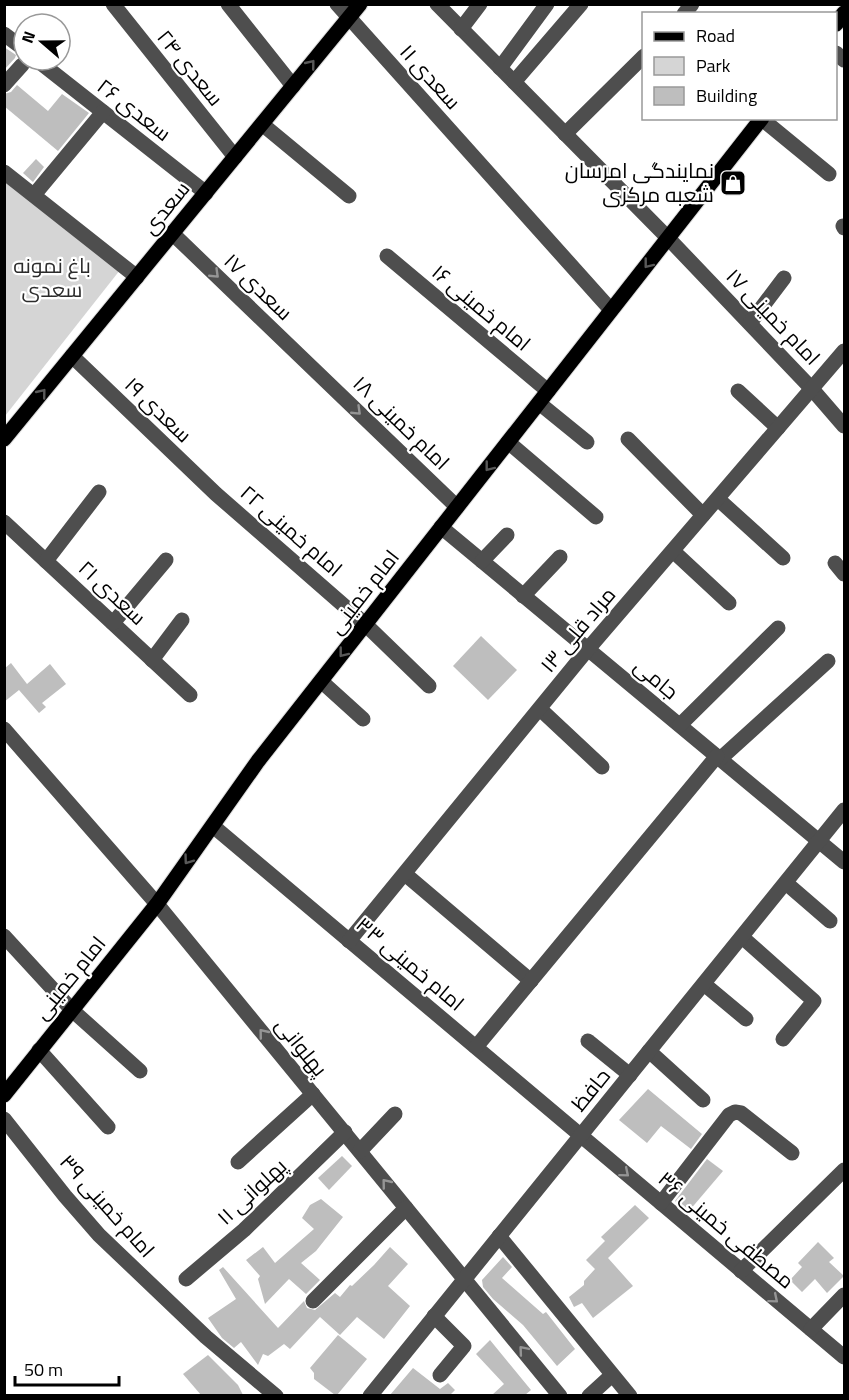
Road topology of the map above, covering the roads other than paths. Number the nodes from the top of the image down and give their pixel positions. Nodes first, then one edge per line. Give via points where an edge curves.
1 (228, 4) edge
2 (337, 4) edge
3 (360, 4) edge
4 (437, 4) edge
5 (480, 4) edge
6 (547, 4) edge
7 (581, 4) edge
8 (115, 5) edge
9 (349, 18) junction
10 (461, 29) junction
11 (642, 58) edge
12 (500, 68) junction
13 (13, 72) edge
14 (52, 72) edge
15 (514, 82) junction
16 (4, 85) edge
17 (293, 86) junction
18 (103, 112) junction
19 (761, 120) edge
20 (763, 120) edge
21 (262, 124) junction
22 (565, 134) junction
23 (235, 157) junction
24 (4, 172) edge
25 (829, 174) dead end
26 (206, 193) junction
27 (34, 195) junction
28 (349, 196) dead end
29 (172, 233) junction
30 (669, 238) junction
31 (387, 256) dead end
32 (137, 277) junction
33 (784, 278) dead end
34 (611, 310) junction
35 (750, 323) junction
36 (844, 351) edge
37 (72, 356) junction
38 (315, 370) joint
39 (812, 389) junction
40 (738, 391) dead end
41 (543, 397) junction
42 (844, 426) edge
43 (778, 428) junction
44 (4, 439) edge
45 (628, 439) dead end
46 (508, 442) junction
47 (587, 442) dead end
48 (99, 492) dead end
49 (216, 494) joint
50 (718, 498) junction
51 (457, 507) junction
52 (703, 515) junction
53 (596, 517) dead end
54 (4, 522) edge
55 (441, 527) junction
56 (507, 535) dead end
57 (673, 551) junction
58 (560, 557) dead end
59 (783, 558) dead end
60 (166, 560) dead end
61 (46, 561) junction
62 (482, 561) junction
63 (523, 596) junction
64 (729, 603) dead end
65 (182, 620) dead end
66 (113, 623) junction
67 (366, 624) junction
68 (778, 628) dead end
69 (588, 650) junction
70 (152, 660) junction
71 (828, 661) dead end
72 (321, 681) junction
73 (429, 686) dead end
74 (190, 695) dead end
75 (540, 709) junction
76 (363, 719) dead end
77 (680, 725) junction
78 (4, 729) edge
79 (718, 758) junction
80 (602, 767) dead end
81 (844, 810) edge
82 (213, 826) junction
83 (819, 841) junction
84 (844, 862) edge
85 (405, 874) junction
86 (786, 883) junction
87 (157, 904) junction
88 (830, 921) dead end
89 (4, 936) edge
90 (742, 937) junction
91 (350, 941) junction
92 (531, 981) junction
93 (704, 984) junction
94 (72, 1010) junction
95 (746, 1018) dead end
96 (783, 1039) dead end
97 (588, 1041) dead end
98 (476, 1047) junction
99 (39, 1050) junction
100 (649, 1051) junction
101 (140, 1071) dead end
102 (630, 1075) junction
103 (313, 1094) junction
104 (4, 1095) edge
105 (703, 1100) dead end
106 (395, 1114) dead end
107 (4, 1119) edge
108 (108, 1127) dead end
109 (345, 1132) junction
110 (581, 1135) junction
111 (360, 1151) junction
112 (792, 1153) dead end
113 (238, 1162) dead end
114 (844, 1170) edge
115 (661, 1203) junction
116 (406, 1208) junction
117 (499, 1236) junction
118 (741, 1271) junction
119 (186, 1279) dead end
120 (464, 1279) junction
121 (844, 1295) edge
122 (313, 1300) dead end
123 (434, 1316) junction
124 (811, 1329) junction
125 (844, 1357) edge
126 (440, 1375) dead end
127 (614, 1378) junction
128 (276, 1395) edge
129 (370, 1395) edge
130 (560, 1395) edge
131 (589, 1395) edge
132 (630, 1395) edge

1 - 17 street
2 - 9 street, سعدی ۱۱
3 - 9 main road, سعدی
4 - 10 street, امام خمینی ۱۷
5 - 10 street
6 - 12 street
7 - 15 street
8 - 23 street, سعدی ۲۴
17 -> 9 main road, سعدی
9 - 34 street, سعدی ۱۱
10 - 12 street, امام خمینی ۱۷
11 - 22 street
12 - 15 street, امام خمینی ۱۷
13 - 16 street
14 - 18 street, سعدی ۲۶
15 - 22 street, امام خمینی ۱۷
17 - 21 main road, سعدی
18 - 26 street, سعدی ۲۶
18 - 27 street
19 - 30 main road, امام خمینی
20 - 25 street
21 - 23 main road, سعدی
21 - 28 street
22 - 30 street, امام خمینی ۱۷
23 - 26 main road, سعدی
24 - 27 street
26 - 29 main road, سعدی
27 - 32 street
29 - 32 main road, سعدی
29 -> 38 street, سعدی ۱۷
30 -> 34 main road, امام خمینی
30 - 35 street, امام خمینی ۱۷
31 - 41 street, امام خمینی ۱۶
32 - 37 main road, سعدی
33 - 35 street
34 - 41 main road, امام خمینی
35 - 39 street, امام خمینی ۱۷
36 - 39 street, مراد قلی ۱۳
44 -> 37 main road, سعدی
37 - 49 street, سعدی ۱۹
38 -> 51 street, امام خمینی ۱۸
39 - 42 street, امام خمینی ۱۷
39 - 43 street, مراد قلی ۱۳
40 - 43 street
41 - 46 main road, امام خمینی
41 - 47 street, امام خمینی ۱۶
43 - 50 street, مراد قلی ۱۳
45 - 52 street
46 -> 51 main road, امام خمینی
46 - 53 street
48 - 61 street
49 - 67 street, امام خمینی ۲۲
50 - 52 street, مراد قلی ۱۳
50 - 59 street
51 - 55 main road, امام خمینی
52 - 57 street, مراد قلی ۱۳
54 - 61 street, سعدی ۲۱
55 - 62 street, جامی
55 - 67 main road, امام خمینی
56 - 62 street
57 - 64 street
57 - 69 street, مراد قلی ۱۳
58 - 63 street
60 - 66 street
61 - 66 street, سعدی ۲۱
62 - 63 street, جامی
63 - 69 street, جامی
65 - 70 street
66 - 70 street, سعدی ۲۱
67 -> 72 main road, امام خمینی
67 - 73 street, امام خمینی ۲۲
68 - 77 street
69 - 75 street, مراد قلی ۱۳
69 - 77 street, جامی
70 - 74 street, سعدی ۲۱
71 - 79 street
72 - 76 street
72 - 82 main road, امام خمینی
75 - 80 street
75 - 85 street, مراد قلی ۱۳
77 - 79 street, جامی
78 - 87 street, پهلوانی
79 - 83 street, جامی
79 - 92 street
81 - 83 street, حافظ
82 -> 87 main road, امام خمینی
82 - 91 street, امام خمینی ۳۳
83 - 84 street, جامی
83 - 86 street, حافظ
85 - 91 street, مراد قلی ۱۳
85 - 92 street
86 - 88 street
86 - 90 street, حافظ
87 - 94 main road, امام خمینی
103 -> 87 street, پهلوانی
89 - 94 street
90 - 93 street, حافظ
90 - 96 street via 814,1001
91 - 98 street, امام خمینی ۳۳
92 - 98 street
93 - 95 street
93 - 100 street, حافظ
94 - 99 main road, امام خمینی
94 - 101 street
97 - 102 street
98 - 110 street, امام خمینی ۳۳
99 - 104 main road, امام خمینی
99 - 108 street
100 - 102 street, حافظ
100 - 105 street
102 - 110 street, حافظ
103 - 109 street, پهلوانی
103 - 113 street
106 - 111 street
107 - 128 street, امام خمینی ۳۹ via 99,1235 183,1316
109 - 111 street, پهلوانی
109 - 119 street, پهلوانی ۱۱ via 244,1230
110 -> 115 street, مصطفی خمینی ۳۶
110 - 117 street, حافظ
116 -> 111 street, پهلوانی
112 - 115 street via 735,1112
114 - 118 street
115 - 118 street, مصطفی خمینی ۳۶
116 - 120 street, پهلوانی
116 - 122 street
117 - 120 street, حافظ
117 - 127 street
118 -> 124 street, مصطفی خمینی ۳۶
120 - 123 street, حافظ
130 -> 120 street, پهلوانی
121 - 124 street
123 - 126 street via 464,1346
123 - 129 street, حافظ
124 - 125 street, مصطفی خمینی ۳۶
127 - 131 street
127 - 132 street

